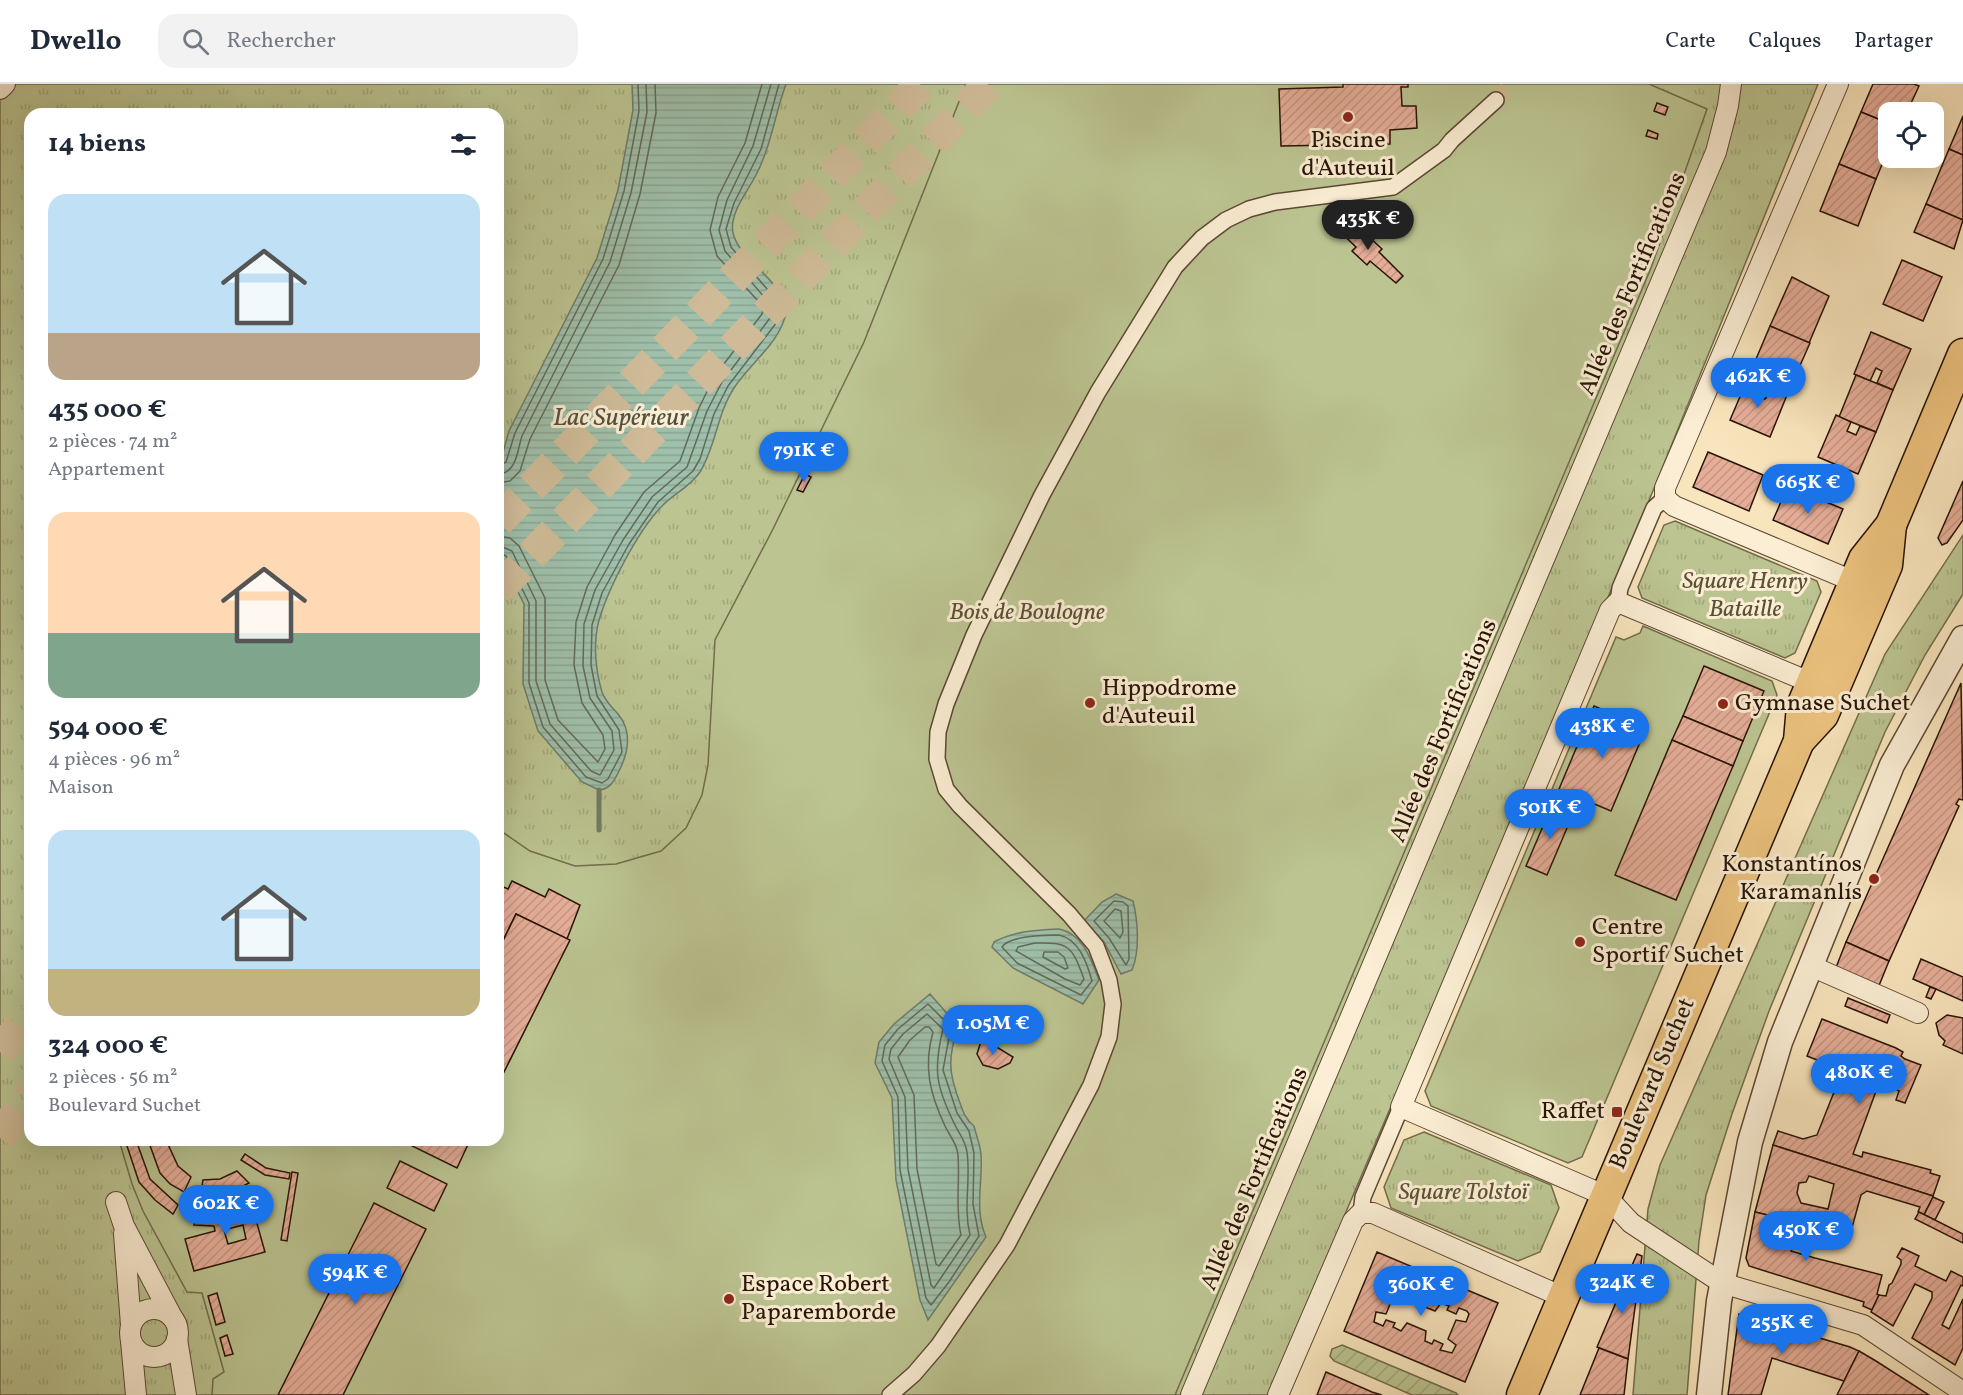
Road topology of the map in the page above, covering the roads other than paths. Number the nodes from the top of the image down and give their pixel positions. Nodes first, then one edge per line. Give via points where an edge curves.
1 (5, 84) edge
2 (1731, 84) edge
3 (1838, 84) edge
4 (0, 89) edge
5 (1496, 100) tunnel mouth
6 (1963, 354) edge
7 (1665, 498) junction
8 (1891, 525) junction
9 (1855, 582) junction
10 (1618, 602) junction
11 (1963, 638) edge
12 (1812, 683) junction
13 (1799, 741) junction
14 (1811, 966) junction
15 (1918, 1013) dead end
16 (1401, 1107) junction
17 (1606, 1196) junction
18 (116, 1202) dead end
19 (1361, 1213) junction
20 (124, 1226) junction
21 (1722, 1283) junction
22 (1565, 1298) junction
23 (172, 1317) junction
24 (131, 1333) junction
25 (177, 1339) junction
26 (1963, 1392) edge
27 (136, 1395) edge
28 (186, 1395) edge
29 (890, 1395) edge
30 (1191, 1395) edge
31 (1278, 1395) edge
32 (1522, 1395) edge
33 (1709, 1395) edge

1 - 4 street
2 - 30 street, Allée des Fortifications via 1716,152
3 - 7 street via 1665,488
5 - 29 street via 1444,150 1393,187 1275,202 1226,220 1202,238 1175,267 1098,392 1006,566 946,704 938,732 937,759 946,789 960,806 1096,946 1109,980 1110,1037 1091,1085 1007,1245 938,1346
6 - 8 main road, Boulevard Suchet
7 - 9 street via 1674,506
7 - 10 street via 1654,508 1620,588
8 - 9 main road, Boulevard Suchet via 1864,559
8 - 13 main road, Boulevard Suchet via 1887,565 1823,715
9 - 12 main road, Boulevard Suchet
10 - 12 street
10 - 16 street via 1610,610
11 - 14 street via 1892,765
12 - 13 main road, Boulevard Suchet via 1802,706
13 - 17 main road, Boulevard Suchet
14 - 15 street
14 - 21 street via 1780,1042 1750,1142
16 - 17 street
16 - 19 street via 1363,1197
17 - 21 street via 1631,1223
17 - 22 main road, Boulevard Suchet
18 - 20 street
19 - 22 street via 1373,1213
19 - 31 street via 1353,1221
20 - 23 street
20 - 24 street
21 - 26 street via 1863,1326
21 - 33 street
22 - 32 main road, Boulevard Suchet
23 - 24 street via 149,1310 135,1318
23 - 25 street
24 - 25 street via 141,1353 155,1357 169,1352
24 - 27 street
25 - 28 street

